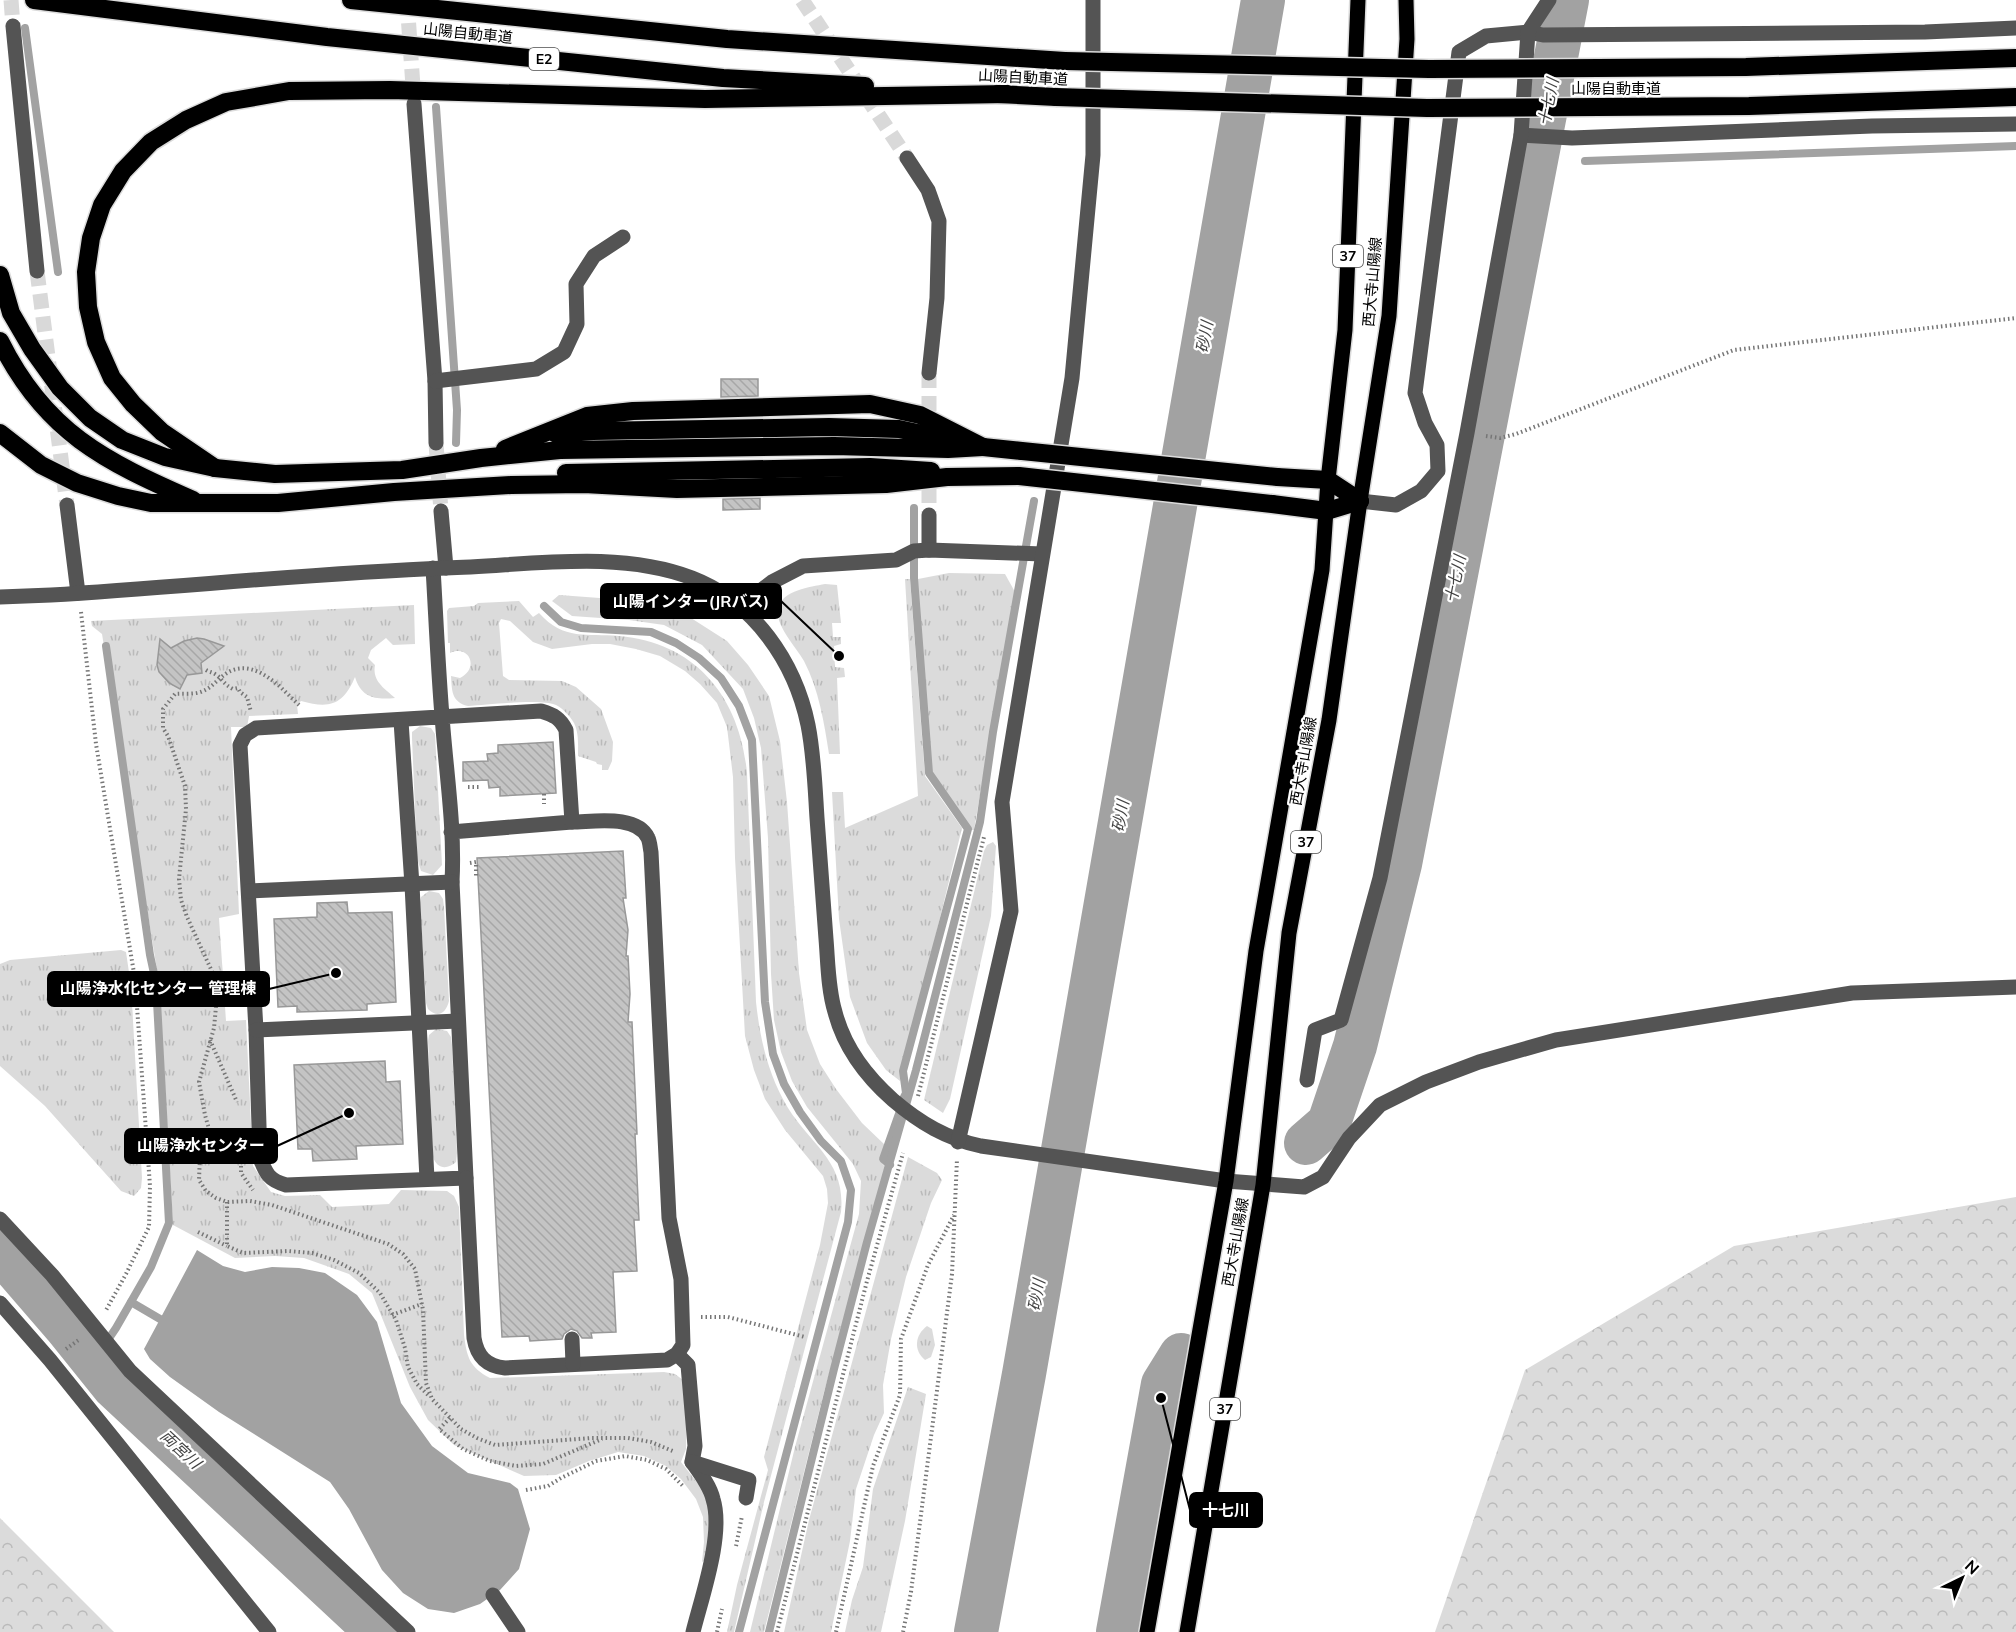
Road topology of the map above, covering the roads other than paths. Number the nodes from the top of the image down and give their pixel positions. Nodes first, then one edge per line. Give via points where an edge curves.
1 (34, 0) edge
2 (351, 0) edge
3 (1093, 0) edge
4 (1358, 0) edge
5 (1406, 0) edge
6 (1550, 0) edge
7 (13, 26) tunnel mouth
8 (2016, 28) edge
9 (1535, 34) junction
10 (2016, 58) edge
11 (1008, 94) junction
12 (2016, 97) edge
13 (414, 104) tunnel mouth
14 (2016, 124) edge
15 (1521, 135) junction
16 (907, 158) tunnel mouth
17 (623, 237) dead end
18 (37, 271) tunnel mouth
19 (0, 275) edge
20 (0, 340) edge
21 (929, 373) tunnel mouth
22 (435, 381) junction
23 (0, 433) edge
24 (436, 443) tunnel mouth
25 (983, 447) junction
26 (481, 458) junction
27 (215, 468) junction
28 (1328, 480) junction
29 (1360, 501) junction
30 (197, 502) junction
31 (67, 505) tunnel mouth
32 (441, 511) tunnel mouth
33 (1327, 511) junction
34 (929, 515) tunnel mouth
35 (929, 550) junction
36 (1042, 554) junction
37 (440, 568) junction
38 (78, 593) junction
39 (0, 597) edge
40 (740, 606) junction
41 (442, 718) junction
42 (401, 721) junction
43 (572, 822) junction
44 (452, 832) junction
45 (452, 882) junction
46 (412, 885) junction
47 (249, 891) junction
48 (2016, 987) edge
49 (458, 1021) junction
50 (419, 1024) junction
51 (256, 1030) junction
52 (1307, 1080) dead end
53 (958, 1142) junction
54 (466, 1178) junction
55 (427, 1179) junction
56 (1226, 1181) junction
57 (1263, 1185) junction
58 (0, 1219) edge
59 (0, 1303) edge
60 (572, 1339) dead end
61 (677, 1353) junction
62 (573, 1364) junction
63 (692, 1462) junction
64 (746, 1498) dead end
65 (493, 1594) dead end
66 (269, 1632) edge
67 (408, 1632) edge
68 (518, 1632) edge
69 (693, 1632) edge
70 (1147, 1632) edge
71 (1187, 1632) edge

1 - 11 highway, 山陽自動車道 / E2 via 327,37 723,78
2 - 10 highway, 山陽自動車道, bridge via 727,39 1065,61 1429,69 1746,67
3 - 36 street via 1093,155 1072,378
4 - 28 main road, 西大寺山陽線 / 37 via 1345,330
5 - 29 main road, 西大寺山陽線 / 37 via 1407,39 1389,316
6 - 9 street
7 - 18 street
8 - 9 street
9 - 15 street
9 - 29 street via 1486,36 1459,52 1415,393 1437,445 1438,471 1421,491 1396,505
11 - 12 highway, 山陽自動車道 / E2, bridge via 1427,108 1749,105
11 - 27 highway via 705,99 289,91 226,102 186,120 151,142 123,171 102,205 91,238 86,272 88,307 96,342 112,378 162,432
13 - 22 street
14 - 15 street via 1572,138
15 - 52 street via 1380,878 1341,1020 1315,1030
16 - 21 street via 928,190 939,221
17 - 22 street via 594,256 576,284 577,324 564,352 536,369
19 - 27 highway via 11,313 32,349 60,388 90,418 122,440 165,457
20 - 30 highway via 12,366 35,397 67,430 96,453
22 - 24 street
23 - 30 highway via 41,465 77,483 151,503
25 - 26 highway via 560,450
25 - 26 highway via 898,429 592,431 540,435
25 - 28 highway, bridge
26 - 27 highway via 402,471 275,474
28 - 29 highway
28 - 33 main road, 西大寺山陽線 / 37
29 - 33 highway
29 - 57 main road, 西大寺山陽線 / 37 via 1329,720 1289,933
30 - 33 highway, bridge via 278,503 511,485 570,472 870,467 1019,476
31 - 38 street
32 - 37 street
33 - 56 main road, 西大寺山陽線 / 37 via 1318,594 1257,951
34 - 35 street
35 - 36 street
35 - 40 street via 914,551 896,560 804,566 772,582
36 - 53 street via 1002,802 1011,911
37 - 38 street
37 - 40 street via 565,561 644,566 692,578
37 - 41 street
38 - 39 street
40 - 53 street via 785,660 808,725 835,1013 851,1050 876,1084 928,1127
41 - 42 street
41 - 43 street via 541,711 561,720 566,730
41 - 44 street
42 - 46 street
42 - 47 street via 256,728 245,735 240,745
43 - 44 street
43 - 61 street via 622,821 638,827 648,837 651,852 669,1218 681,1279 683,1345
44 - 45 street
45 - 46 street
45 - 49 street
46 - 47 street
46 - 50 street
47 - 51 street
48 - 57 street via 1852,993 1556,1040 1426,1082 1380,1105 1349,1138 1323,1177 1304,1187
49 - 50 street
49 - 54 street
50 - 51 street
50 - 55 street
51 - 55 street via 260,1158 273,1181 286,1185
53 - 56 street
54 - 55 street
54 - 62 street via 476,1351 495,1367
56 - 57 street
56 - 70 main road, 西大寺山陽線 / 37
57 - 71 main road, 西大寺山陽線 / 37
58 - 67 street via 52,1275 92,1329 130,1371
59 - 66 street
60 - 62 street
61 - 62 street via 667,1360
61 - 63 street via 688,1365 695,1446
63 - 64 street via 749,1480
63 - 69 street via 713,1497 717,1517 716,1537
65 - 68 street

